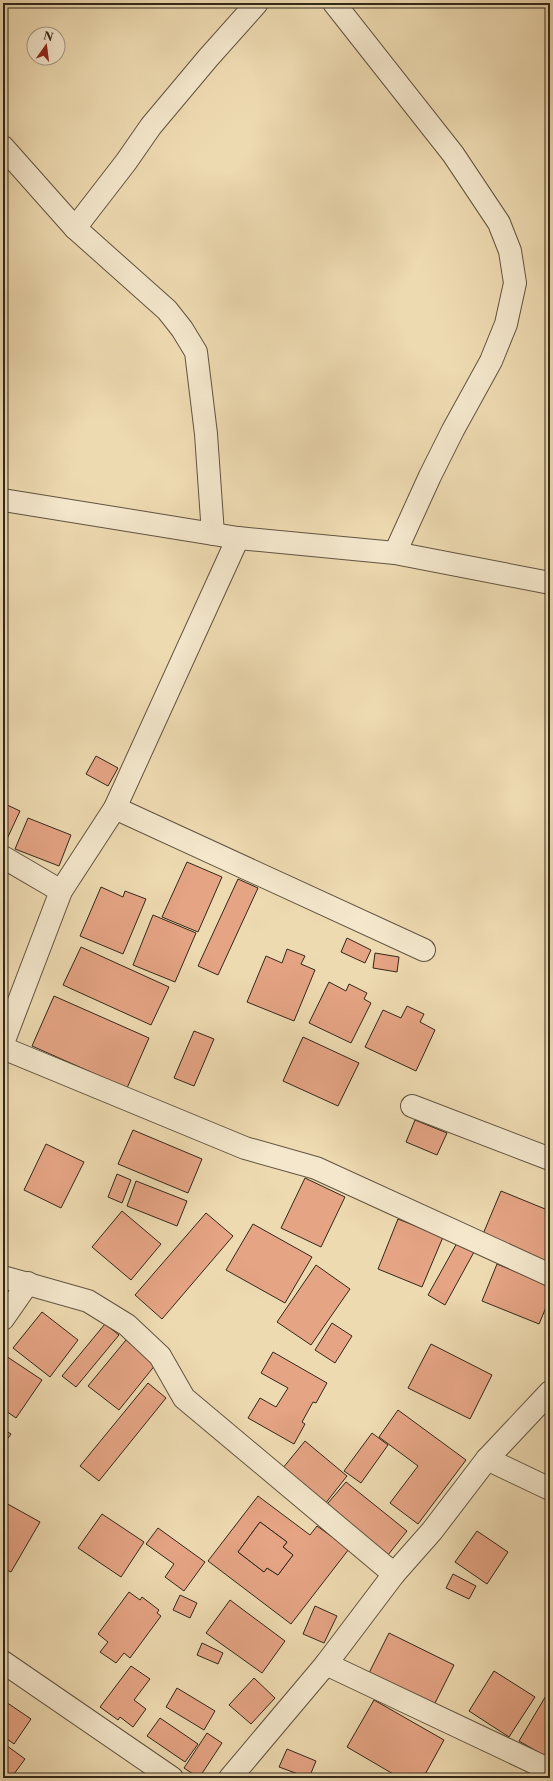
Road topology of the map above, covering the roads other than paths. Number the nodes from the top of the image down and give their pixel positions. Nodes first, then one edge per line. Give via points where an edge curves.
1 (257, 3) edge
2 (334, 3) edge
3 (3, 147) edge
4 (75, 228) junction
5 (3, 500) edge
6 (213, 534) junction
7 (238, 538) junction
8 (395, 554) junction
9 (550, 583) edge
10 (115, 808) junction
11 (3, 857) edge
12 (61, 891) junction
13 (424, 950) dead end
14 (3, 1043) edge
15 (3, 1048) edge
16 (412, 1106) dead end
17 (550, 1159) edge
18 (550, 1275) edge
19 (3, 1277) edge
20 (28, 1283) junction
21 (3, 1318) edge
22 (550, 1392) edge
23 (487, 1459) junction
24 (550, 1489) edge
25 (394, 1574) junction
26 (3, 1662) edge
27 (326, 1664) junction
28 (550, 1770) edge
29 (172, 1778) edge
30 (230, 1778) edge

1 - 4 street via 151,126
2 - 8 street via 453,154 499,223 510,251 515,283 506,324 491,361 437,463
3 - 4 street
4 - 6 street via 166,310 196,352 206,434
5 - 6 street
6 - 7 street
7 - 8 street
7 - 10 street
8 - 9 street
10 - 12 street
10 - 13 street
11 - 12 street
12 - 14 street
15 - 18 street via 245,1148 316,1168
16 - 17 street
19 - 20 street
20 - 21 street
20 - 25 street via 88,1300 127,1325 160,1356 184,1398
22 - 23 street
23 - 24 street
23 - 25 street via 432,1531
25 - 27 street
26 - 29 street
27 - 28 street
27 - 30 street

